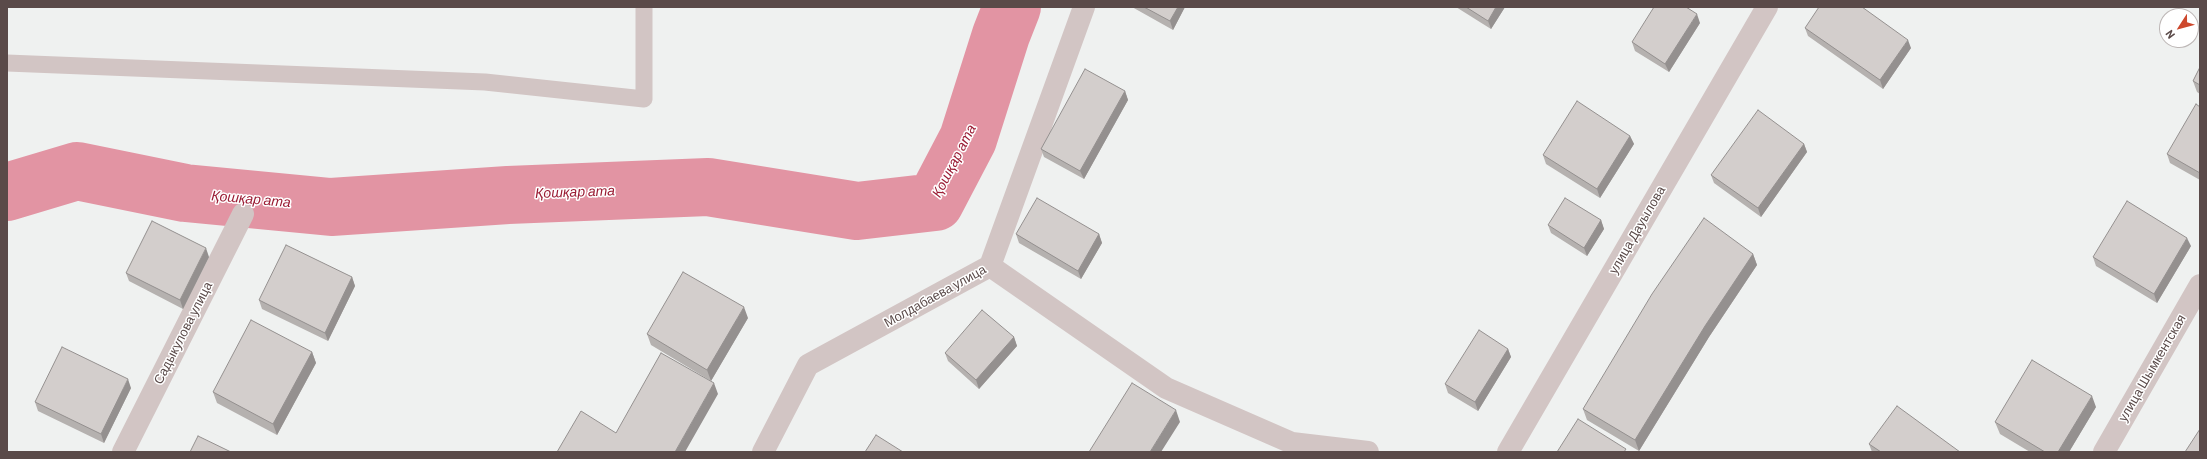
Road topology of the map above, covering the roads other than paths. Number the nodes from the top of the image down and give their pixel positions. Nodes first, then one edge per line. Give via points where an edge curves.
1 (644, 7) edge
2 (1084, 7) edge
3 (1767, 7) edge
4 (7, 63) edge
5 (243, 214) dead end
6 (990, 266) junction
7 (2200, 285) edge
8 (123, 452) edge
9 (763, 452) edge
10 (1368, 452) edge
11 (1508, 452) edge
12 (2104, 452) edge

1 - 4 lane via 644,99 485,82
2 - 6 street, Молдабаева улица
3 - 11 street, улица Дауылова
5 - 8 street, Садыкулова улица
6 - 9 street, Молдабаева улица via 808,366
6 - 10 street via 1166,388 1292,443
7 - 12 street, улица Шымкентская

